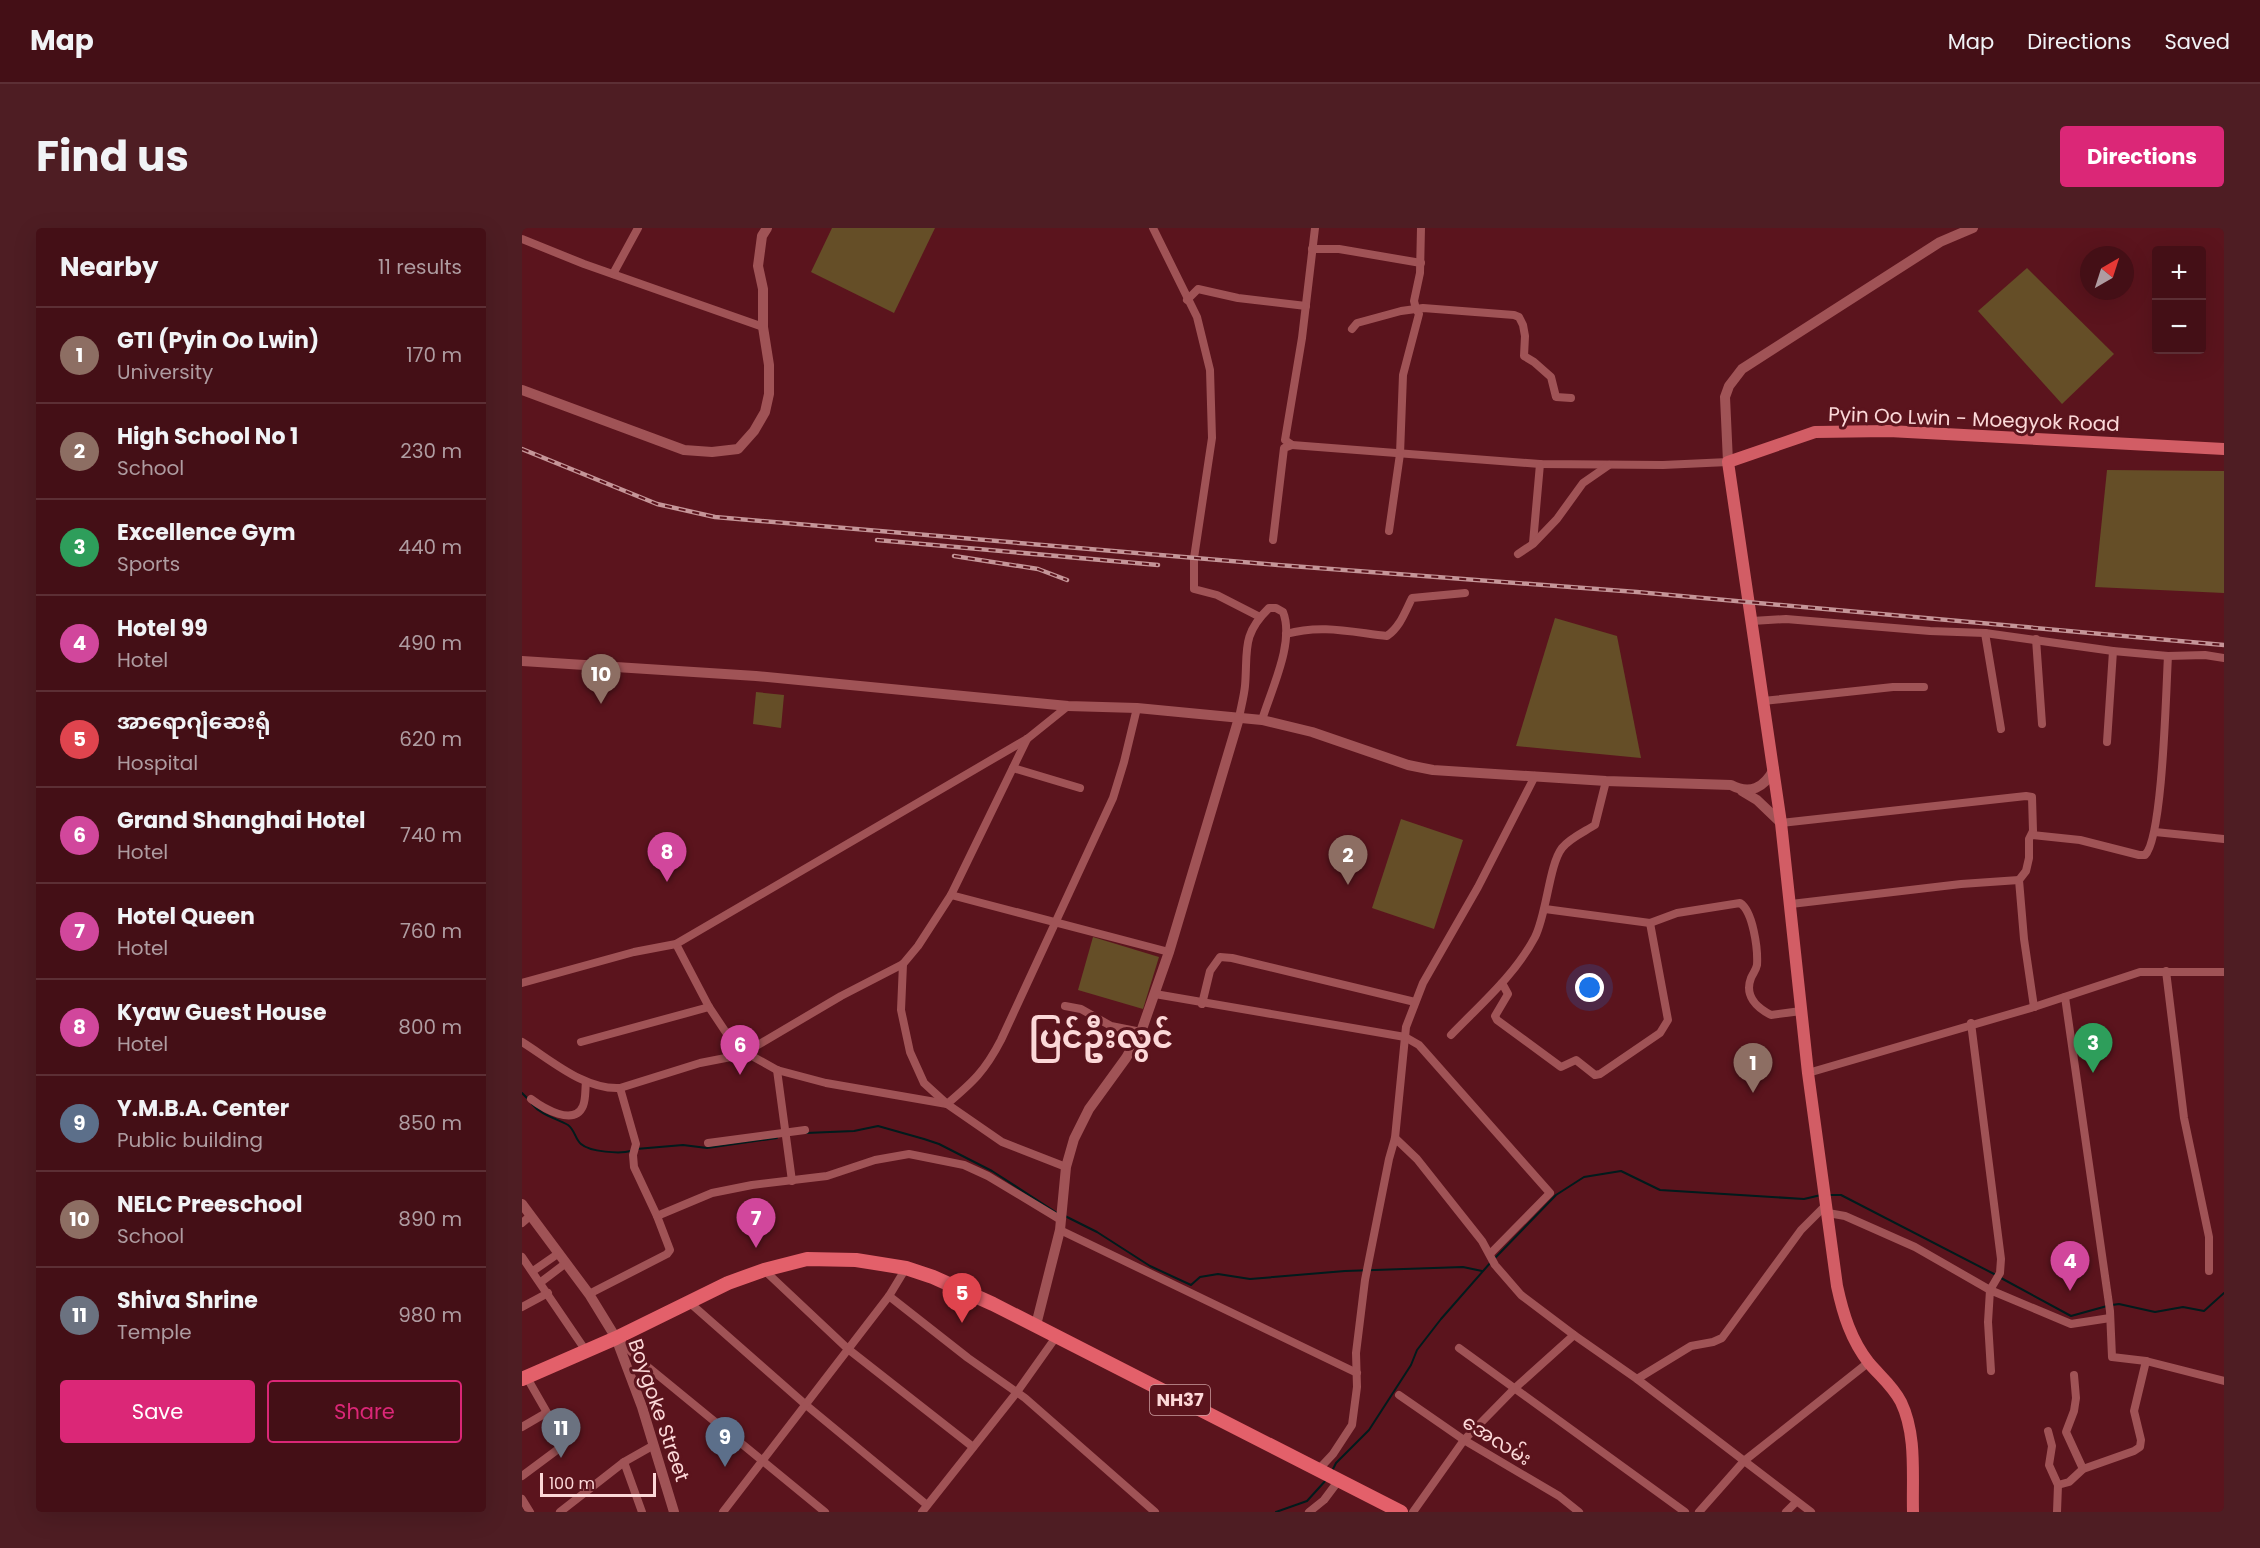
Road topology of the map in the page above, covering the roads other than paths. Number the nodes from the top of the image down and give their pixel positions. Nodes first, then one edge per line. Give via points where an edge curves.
1 (638, 228) edge
2 (767, 228) edge
3 (1153, 228) edge
4 (1315, 228) edge
5 (1421, 228) edge
6 (1973, 228) edge
7 (522, 239) edge
8 (1312, 249) junction
9 (1421, 263) junction
10 (613, 273) junction
11 (1188, 300) junction
12 (1306, 306) junction
13 (1416, 309) junction
14 (763, 327) junction
15 (1352, 330) dead end
16 (522, 390) edge
17 (1571, 398) dead end
18 (1292, 446) junction
19 (2224, 449) edge
20 (1400, 454) junction
21 (1728, 462) junction
22 (1540, 464) junction
23 (1609, 465) junction
24 (1389, 531) dead end
25 (1273, 540) dead end
26 (1533, 543) junction
27 (1518, 554) dead end
28 (1465, 593) dead end
29 (1260, 616) junction
30 (1752, 621) junction
31 (1985, 633) junction
32 (1286, 634) junction
33 (2036, 639) junction
34 (2113, 651) junction
35 (2168, 656) junction
36 (2224, 657) edge
37 (522, 661) edge
38 (1924, 687) dead end
39 (1763, 701) junction
40 (1068, 706) junction
41 (1137, 708) junction
42 (1239, 718) junction
43 (1262, 720) junction
44 (2042, 724) dead end
45 (2001, 729) dead end
46 (1027, 740) junction
47 (2107, 742) dead end
48 (1013, 768) junction
49 (1773, 769) junction
50 (1535, 776) junction
51 (1606, 781) junction
52 (1080, 788) dead end
53 (1742, 791) junction
54 (1781, 823) junction
55 (2155, 832) junction
56 (2032, 835) junction
57 (2224, 839) edge
58 (2019, 880) junction
59 (951, 894) junction
60 (1791, 904) junction
61 (1545, 909) junction
62 (1057, 922) junction
63 (1650, 923) junction
64 (676, 944) junction
65 (1168, 952) junction
66 (903, 964) junction
67 (2166, 971) junction
68 (2224, 972) edge
69 (522, 983) edge
70 (1502, 983) junction
71 (1155, 994) junction
72 (2065, 997) junction
73 (1415, 1002) junction
74 (1202, 1004) junction
75 (1065, 1006) dead end
76 (709, 1007) junction
77 (2034, 1007) junction
78 (1801, 1011) junction
79 (1971, 1023) junction
80 (1141, 1032) junction
81 (1451, 1035) dead end
82 (1405, 1037) junction
83 (581, 1041) dead end
84 (522, 1042) edge
85 (741, 1055) junction
86 (777, 1070) junction
87 (1808, 1073) junction
88 (586, 1082) junction
89 (620, 1088) junction
90 (531, 1100) dead end
91 (947, 1104) junction
92 (805, 1130) dead end
93 (786, 1132) junction
94 (1395, 1138) junction
95 (708, 1143) dead end
96 (1066, 1167) junction
97 (792, 1181) junction
98 (1826, 1202) junction
99 (522, 1204) edge
100 (657, 1216) junction
101 (1061, 1219) junction
102 (526, 1220) edge
103 (559, 1253) junction
104 (1491, 1255) junction
105 (522, 1257) edge
106 (566, 1263) junction
107 (906, 1269) junction
108 (764, 1270) junction
109 (533, 1271) junction
110 (2209, 1271) dead end
111 (541, 1282) junction
112 (1992, 1286) junction
113 (548, 1293) junction
114 (589, 1294) junction
115 (889, 1296) junction
116 (690, 1303) junction
117 (522, 1307) edge
118 (2110, 1315) junction
119 (1036, 1326) junction
120 (1574, 1335) junction
121 (1056, 1337) junction
122 (616, 1338) junction
123 (1459, 1348) dead end
124 (848, 1349) junction
125 (586, 1351) junction
126 (2146, 1360) junction
127 (1869, 1362) junction
128 (1991, 1371) dead end
129 (1357, 1372) junction
130 (2074, 1375) dead end
131 (524, 1378) edge
132 (1637, 1379) junction
133 (2224, 1380) edge
134 (1514, 1389) junction
135 (1017, 1392) junction
136 (1399, 1395) dead end
137 (806, 1405) junction
138 (546, 1413) junction
139 (522, 1427) edge
140 (2048, 1431) dead end
141 (1464, 1440) junction
142 (654, 1445) junction
143 (973, 1447) junction
144 (762, 1460) junction
145 (1744, 1461) junction
146 (624, 1462) junction
147 (2083, 1469) junction
148 (1329, 1475) junction
149 (522, 1476) edge
150 (2058, 1485) junction
151 (522, 1499) edge
152 (1796, 1502) junction
153 (924, 1508) edge
154 (1392, 1510) edge
155 (1308, 1511) edge
156 (530, 1512) edge
157 (560, 1512) edge
158 (642, 1512) edge
159 (674, 1512) edge
160 (723, 1512) edge
161 (825, 1512) edge
162 (1155, 1512) edge
163 (1413, 1512) edge
164 (1579, 1512) edge
165 (1685, 1512) edge
166 (1699, 1512) edge
167 (1786, 1512) edge
168 (1810, 1512) edge
169 (1913, 1512) edge
170 (2057, 1512) edge

1 - 10 street
2 - 14 street via 762,236 758,266 763,289
3 - 11 street
4 - 8 street
5 - 9 street
6 - 21 street via 1940,242 1742,369 1725,397
7 - 10 street
8 - 9 street via 1339,249
8 - 12 street
9 - 13 street
10 - 14 street
11 - 12 street via 1198,289
11 - 29 street via 1197,317 1210,370 1212,438 1194,558 1194,588
12 - 18 street via 1285,440
13 - 15 street via 1357,323
13 - 17 street via 1519,317 1524,356 1551,377 1556,397
13 - 20 street via 1417,329 1403,375
14 - 16 street via 769,394 765,412 738,449 684,450
18 - 20 street
18 - 25 street via 1284,448
19 - 21 main road, Pyin Oo Lwin - Moegyok Road via 1845,430 1815,432
20 - 22 street
20 - 24 street
21 - 23 street
21 - 30 main road
22 - 23 street
22 - 26 street
23 - 26 street via 1583,483 1557,519
26 - 27 street
28 - 32 street via 1412,598 1399,624 1387,636 1318,628
29 - 32 street via 1269,608 1283,612
29 - 42 street via 1248,639
30 - 31 street via 1786,619
30 - 39 main road
31 - 33 street
31 - 45 street
32 - 43 street via 1279,671
33 - 34 street
33 - 44 street
34 - 35 street
34 - 47 street
35 - 36 street
35 - 55 street
37 - 40 street via 756,676
38 - 39 street
39 - 49 main road
40 - 41 street
40 - 46 street
41 - 42 street
41 - 62 street via 1113,798
42 - 43 street
42 - 65 street
43 - 50 street via 1312,732 1416,767
46 - 48 street
46 - 64 street
48 - 52 street
48 - 59 street
49 - 53 street via 1768,780
49 - 54 main road
50 - 51 street
50 - 73 street
51 - 53 street via 1731,785
51 - 61 street via 1595,825 1560,850
53 - 54 street
54 - 56 street via 2026,796 2032,797
54 - 60 main road
55 - 56 street via 2145,855 2080,840
55 - 57 street
56 - 58 street via 2026,872
58 - 60 street
58 - 77 street
59 - 62 street
59 - 66 street
60 - 78 main road
61 - 63 street
61 - 70 street via 1536,936
62 - 65 street
62 - 91 street via 988,1065
63 - 70 street via 1668,1020 1660,1033 1600,1074 1591,1073 1576,1060 1561,1067 1497,1020 1496,1010 1508,994
63 - 78 street via 1677,913 1740,903 1751,916 1757,964 1750,979 1752,1001 1771,1015
64 - 69 street
64 - 76 street
65 - 71 street
66 - 85 street
66 - 91 street via 901,1010 910,1052 924,1083
67 - 68 street
67 - 72 street via 2140,972
67 - 110 street via 2184,1118 2209,1237
70 - 81 street
71 - 74 street
71 - 80 street
72 - 77 street
72 - 118 street
73 - 74 street via 1220,957 1210,971
73 - 82 street
74 - 82 street
75 - 80 street via 1081,1009 1111,1026
76 - 83 street
76 - 85 street
77 - 79 street
78 - 87 main road
79 - 87 street
79 - 112 street via 2001,1259 2000,1273
80 - 96 street via 1078,1128
82 - 94 street
82 - 104 street via 1427,1052 1550,1193
84 - 88 street
85 - 86 street via 750,1055
85 - 89 street via 700,1063
86 - 91 street via 826,1083
86 - 93 street
87 - 98 main road
88 - 89 street via 607,1089
88 - 90 street via 584,1105 577,1114 556,1114
89 - 100 street via 636,1144 634,1167
91 - 96 street via 1002,1142
92 - 93 street
93 - 95 street
93 - 97 street
94 - 104 street via 1417,1159
94 - 129 street via 1367,1270
96 - 101 street
97 - 100 street via 712,1193
97 - 101 street via 909,1154 964,1165
98 - 112 street via 1845,1216
98 - 127 main road via 1844,1317
98 - 132 street via 1722,1338 1691,1346
99 - 102 street, Boygoke Street
100 - 114 street via 669,1243 667,1254
101 - 119 street
101 - 129 street
102 - 103 street, Boygoke Street
103 - 106 street, Boygoke Street
103 - 109 street
104 - 120 street via 1521,1295
105 - 109 street
106 - 111 street
106 - 114 street, Boygoke Street
107 - 108 highway, NH37 via 856,1260 807,1259
107 - 115 street
107 - 119 highway, NH37 via 933,1277
108 - 116 highway, NH37
108 - 124 street
109 - 111 street
111 - 113 street
112 - 118 street via 2071,1324
112 - 128 street via 1988,1322
113 - 117 street
113 - 125 street
114 - 122 street, Boygoke Street
115 - 124 street
115 - 135 street
116 - 122 highway, NH37
116 - 137 street
118 - 126 street via 2112,1357
119 - 121 highway, NH37
120 - 132 street
120 - 134 street
121 - 135 street
121 - 148 highway, NH37
122 - 125 highway, NH37
122 - 142 street, Boygoke Street
122 - 144 street
123 - 134 street
124 - 137 street
124 - 143 street
125 - 131 highway, NH37
126 - 133 street
126 - 147 street via 2134,1412 2140,1447
127 - 145 street
127 - 169 main road via 1894,1389 1909,1422
129 - 148 street via 1352,1425 1333,1454
130 - 147 street via 2076,1398 2066,1432
131 - 138 street
132 - 145 street
134 - 141 street
134 - 165 street
135 - 143 street
135 - 162 street
136 - 141 street, အေလမ်း
137 - 144 street
137 - 153 street
138 - 139 street
138 - 149 street via 565,1444
140 - 150 street via 2052,1446 2049,1465
141 - 163 street
141 - 164 street, အေလမ်း
142 - 146 street
142 - 159 street, Boygoke Street
143 - 153 street
144 - 160 street
144 - 161 street
145 - 152 street
145 - 166 street
146 - 157 street
146 - 158 street
147 - 150 street via 2069,1482
148 - 154 highway, NH37
148 - 155 street via 1324,1500
150 - 170 street
151 - 156 street
152 - 167 street
152 - 168 street

